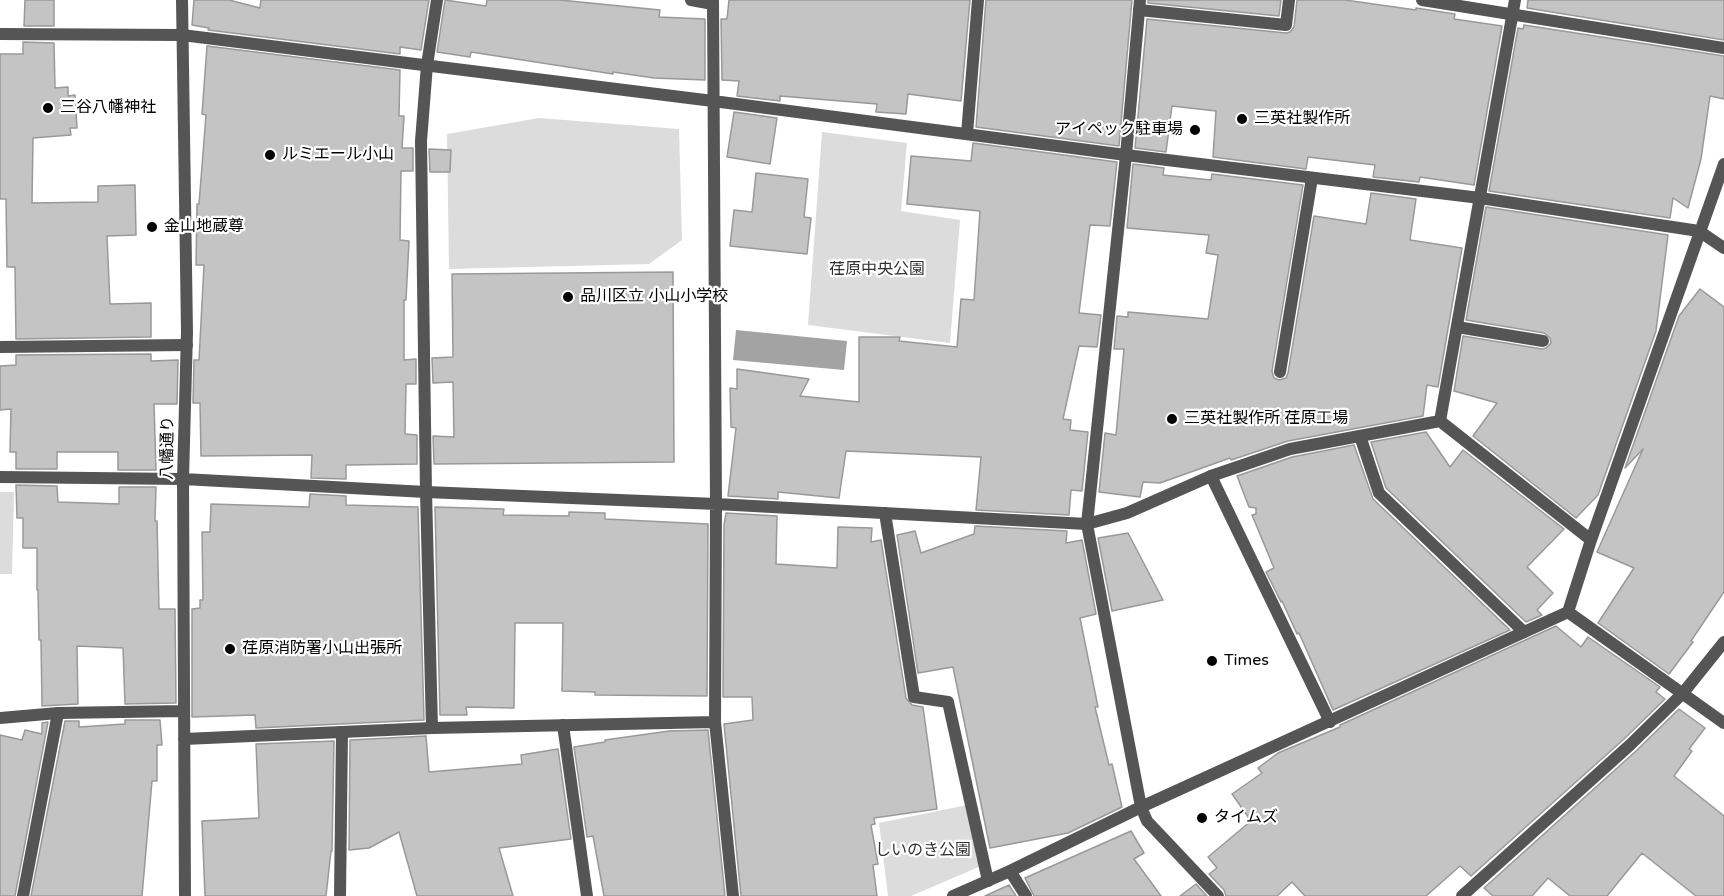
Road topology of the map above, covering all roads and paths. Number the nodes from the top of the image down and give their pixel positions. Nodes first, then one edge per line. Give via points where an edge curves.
1 (182, 0) edge
2 (437, 0) edge
3 (691, 0) edge
4 (978, 0) edge
5 (1289, 0) edge
6 (1422, 0) edge
7 (1515, 0) edge
8 (713, 2) edge
9 (1139, 5) edge
10 (1512, 15) junction
11 (0, 34) edge
12 (182, 36) junction
13 (1724, 48) edge
14 (427, 65) junction
15 (712, 101) junction
16 (967, 135) junction
17 (1126, 155) junction
18 (1724, 164) edge
19 (1312, 178) junction
20 (1480, 198) junction
21 (1699, 231) junction
22 (1724, 248) edge
23 (1457, 327) junction
24 (1544, 341) dead end
25 (187, 345) junction
26 (0, 347) edge
27 (1280, 372) dead end
28 (1440, 421) junction
29 (1360, 436) junction
30 (1211, 476) junction
31 (0, 477) edge
32 (183, 479) junction
33 (426, 492) junction
34 (716, 504) junction
35 (885, 513) junction
36 (1087, 525) junction
37 (1591, 540) junction
38 (1568, 612) junction
39 (1524, 632) junction
40 (1724, 642) edge
41 (1683, 693) junction
42 (184, 711) junction
43 (58, 713) junction
44 (0, 718) edge
45 (716, 722) junction
46 (1329, 722) junction
47 (1724, 723) edge
48 (563, 725) junction
49 (432, 728) junction
50 (342, 732) junction
51 (184, 739) junction
52 (1142, 807) junction
53 (1010, 871) junction
54 (988, 881) junction
55 (1469, 894) edge
56 (22, 896) edge
57 (185, 896) edge
58 (340, 896) edge
59 (587, 896) edge
60 (733, 896) edge
61 (953, 896) edge
62 (1026, 896) edge
63 (1218, 896) edge

1 - 12 street, 八幡通り
2 - 14 street
3 - 8 street
4 - 16 street
5 - 9 street via 1287,25
6 - 10 street
7 - 10 street
8 - 15 street
9 - 17 street
10 - 13 street
10 - 20 street
11 - 12 street
12 - 14 street
12 - 25 street, 八幡通り
14 - 15 street
14 - 33 street via 421,141
15 - 16 street
15 - 34 street
16 - 17 street
17 - 19 street
17 - 36 street
18 - 21 street
19 - 20 street
19 - 27 street
20 - 21 street
20 - 23 street
21 - 22 street
21 - 37 street
23 - 24 street
23 - 28 street
25 - 26 street
25 - 32 street, 八幡通り
28 - 29 street
28 - 37 street
29 - 30 street via 1290,449
29 - 39 street via 1379,493
30 - 36 street via 1127,513
30 - 46 street
31 - 32 street
32 - 33 street
32 - 42 street, 八幡通り
33 - 34 street
33 - 49 street
34 - 35 street
34 - 45 street
35 - 36 street
35 - 54 street via 914,697 948,702
36 - 52 street
37 - 38 street
38 - 39 street
38 - 41 street
39 - 46 street
40 - 41 street
41 - 47 street
41 - 55 street
42 - 43 street
42 - 51 street, 八幡通り
43 - 44 street
43 - 56 street
45 - 48 street
45 - 60 street
46 - 52 street
48 - 49 street
48 - 59 street
49 - 50 street
50 - 51 street
50 - 58 street
51 - 57 street, 八幡通り
52 - 53 street
52 - 63 street via 1147,821
53 - 54 street
53 - 62 street
54 - 61 street

